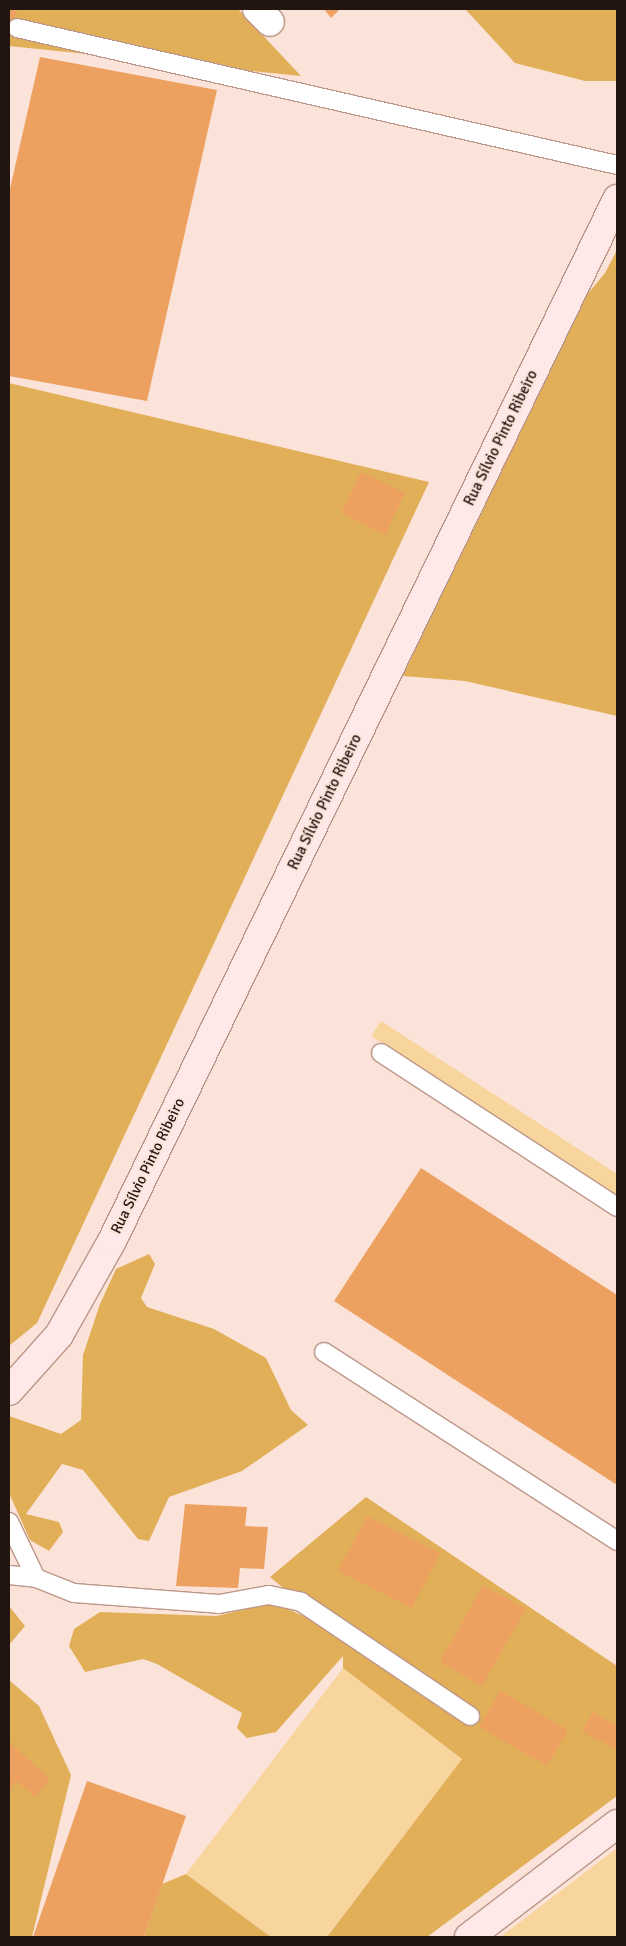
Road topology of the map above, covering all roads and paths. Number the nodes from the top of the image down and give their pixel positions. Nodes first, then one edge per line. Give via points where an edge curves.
1 (17, 28) dead end
2 (617, 165) edge
3 (617, 199) edge
4 (381, 1053) dead end
5 (617, 1207) edge
6 (324, 1352) dead end
7 (9, 1391) edge
8 (9, 1522) edge
9 (617, 1541) edge
10 (9, 1575) edge
11 (36, 1578) junction
12 (470, 1716) dead end
13 (617, 1824) edge
14 (469, 1937) edge

1 - 2 lane
3 - 7 street, Rua Sílvio Pinto Ribeiro via 112,1241 58,1334
4 - 5 lane
6 - 9 lane
8 - 11 lane
10 - 11 lane
11 - 12 lane via 74,1593 218,1604 269,1595 301,1602
13 - 14 street

